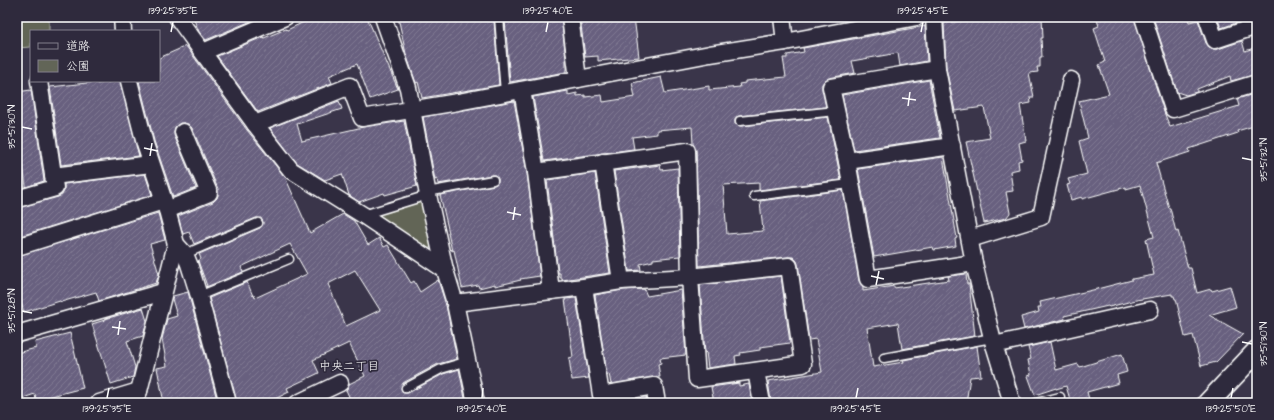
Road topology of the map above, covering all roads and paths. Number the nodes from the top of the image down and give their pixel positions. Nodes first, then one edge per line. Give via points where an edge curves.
1 (122, 17) edge
2 (176, 17) edge
3 (285, 17) edge
4 (383, 17) edge
5 (500, 17) edge
6 (570, 17) edge
7 (782, 17) edge
8 (917, 17) edge
9 (934, 17) edge
10 (1143, 17) edge
11 (1207, 17) edge
12 (1257, 26) edge
13 (123, 30) edge
14 (785, 42) junction
15 (203, 52) junction
16 (937, 69) junction
17 (578, 80) junction
18 (1071, 80) dead end
19 (39, 82) edge
20 (129, 82) edge
21 (1257, 83) edge
22 (522, 90) junction
23 (505, 93) junction
24 (412, 110) junction
25 (836, 111) junction
26 (740, 120) dead end
27 (255, 124) junction
28 (183, 132) dead end
29 (952, 146) junction
30 (846, 161) junction
31 (603, 162) junction
32 (151, 164) junction
33 (536, 172) junction
34 (53, 176) junction
35 (493, 180) dead end
36 (850, 184) junction
37 (427, 194) junction
38 (754, 196) dead end
39 (17, 199) edge
40 (165, 206) junction
41 (363, 215) junction
42 (258, 223) dead end
43 (970, 239) junction
44 (17, 247) edge
45 (180, 249) junction
46 (289, 259) dead end
47 (974, 263) junction
48 (445, 270) junction
49 (690, 277) junction
50 (621, 281) junction
51 (584, 287) junction
52 (551, 291) junction
53 (164, 292) junction
54 (199, 296) junction
55 (455, 303) junction
56 (1150, 310) dead end
57 (18, 330) edge
58 (993, 342) junction
59 (1257, 351) edge
60 (884, 358) dead end
61 (468, 361) junction
62 (756, 371) junction
63 (340, 383) dead end
64 (406, 388) dead end
65 (135, 397) edge
66 (1060, 397) dead end
67 (99, 403) edge
68 (228, 403) edge
69 (298, 403) edge
70 (476, 403) edge
71 (656, 403) edge
72 (762, 403) edge
73 (1012, 403) edge
74 (1036, 403) edge
75 (1208, 403) edge

1 - 13 street
2 - 15 street
3 - 15 street
4 - 24 street via 408,88
5 - 23 lane
6 - 17 street
7 - 14 street
8 - 14 street
9 - 16 street
10 - 21 street via 1173,109
11 - 12 street via 1215,40
14 - 17 street
15 - 27 street
16 - 25 street via 831,87
16 - 29 street
17 - 22 street
18 - 43 street via 1041,217
19 - 34 street
20 - 32 street
22 - 23 street
22 - 33 street
23 - 24 street
24 - 27 street via 362,118 350,86
24 - 37 street
25 - 26 lane
25 - 30 street
27 - 41 street via 291,170
28 - 40 street via 209,193
29 - 30 street
29 - 43 street
30 - 36 street
31 - 33 street
31 - 49 street via 687,151
31 - 50 street
32 - 34 street
32 - 40 street
33 - 52 street
34 - 39 street via 55,188
35 - 37 lane
36 - 38 lane
36 - 47 street via 868,279
37 - 41 lane
37 - 48 street
40 - 44 street
40 - 45 street
41 - 48 street
42 - 45 lane
43 - 47 street
45 - 53 street
45 - 54 street via 189,264
46 - 54 lane
47 - 58 street
48 - 55 street
49 - 50 street
49 - 62 street via 697,379
49 - 62 street via 789,266 803,364
50 - 51 street
51 - 52 street
51 - 71 street via 601,395 654,386
52 - 55 street
53 - 57 street
53 - 65 street
54 - 68 street
55 - 61 street
56 - 58 street
58 - 60 lane
58 - 73 street
59 - 75 street
61 - 64 lane via 441,369
61 - 70 street
62 - 72 street
63 - 69 street
65 - 67 street
66 - 74 lane

